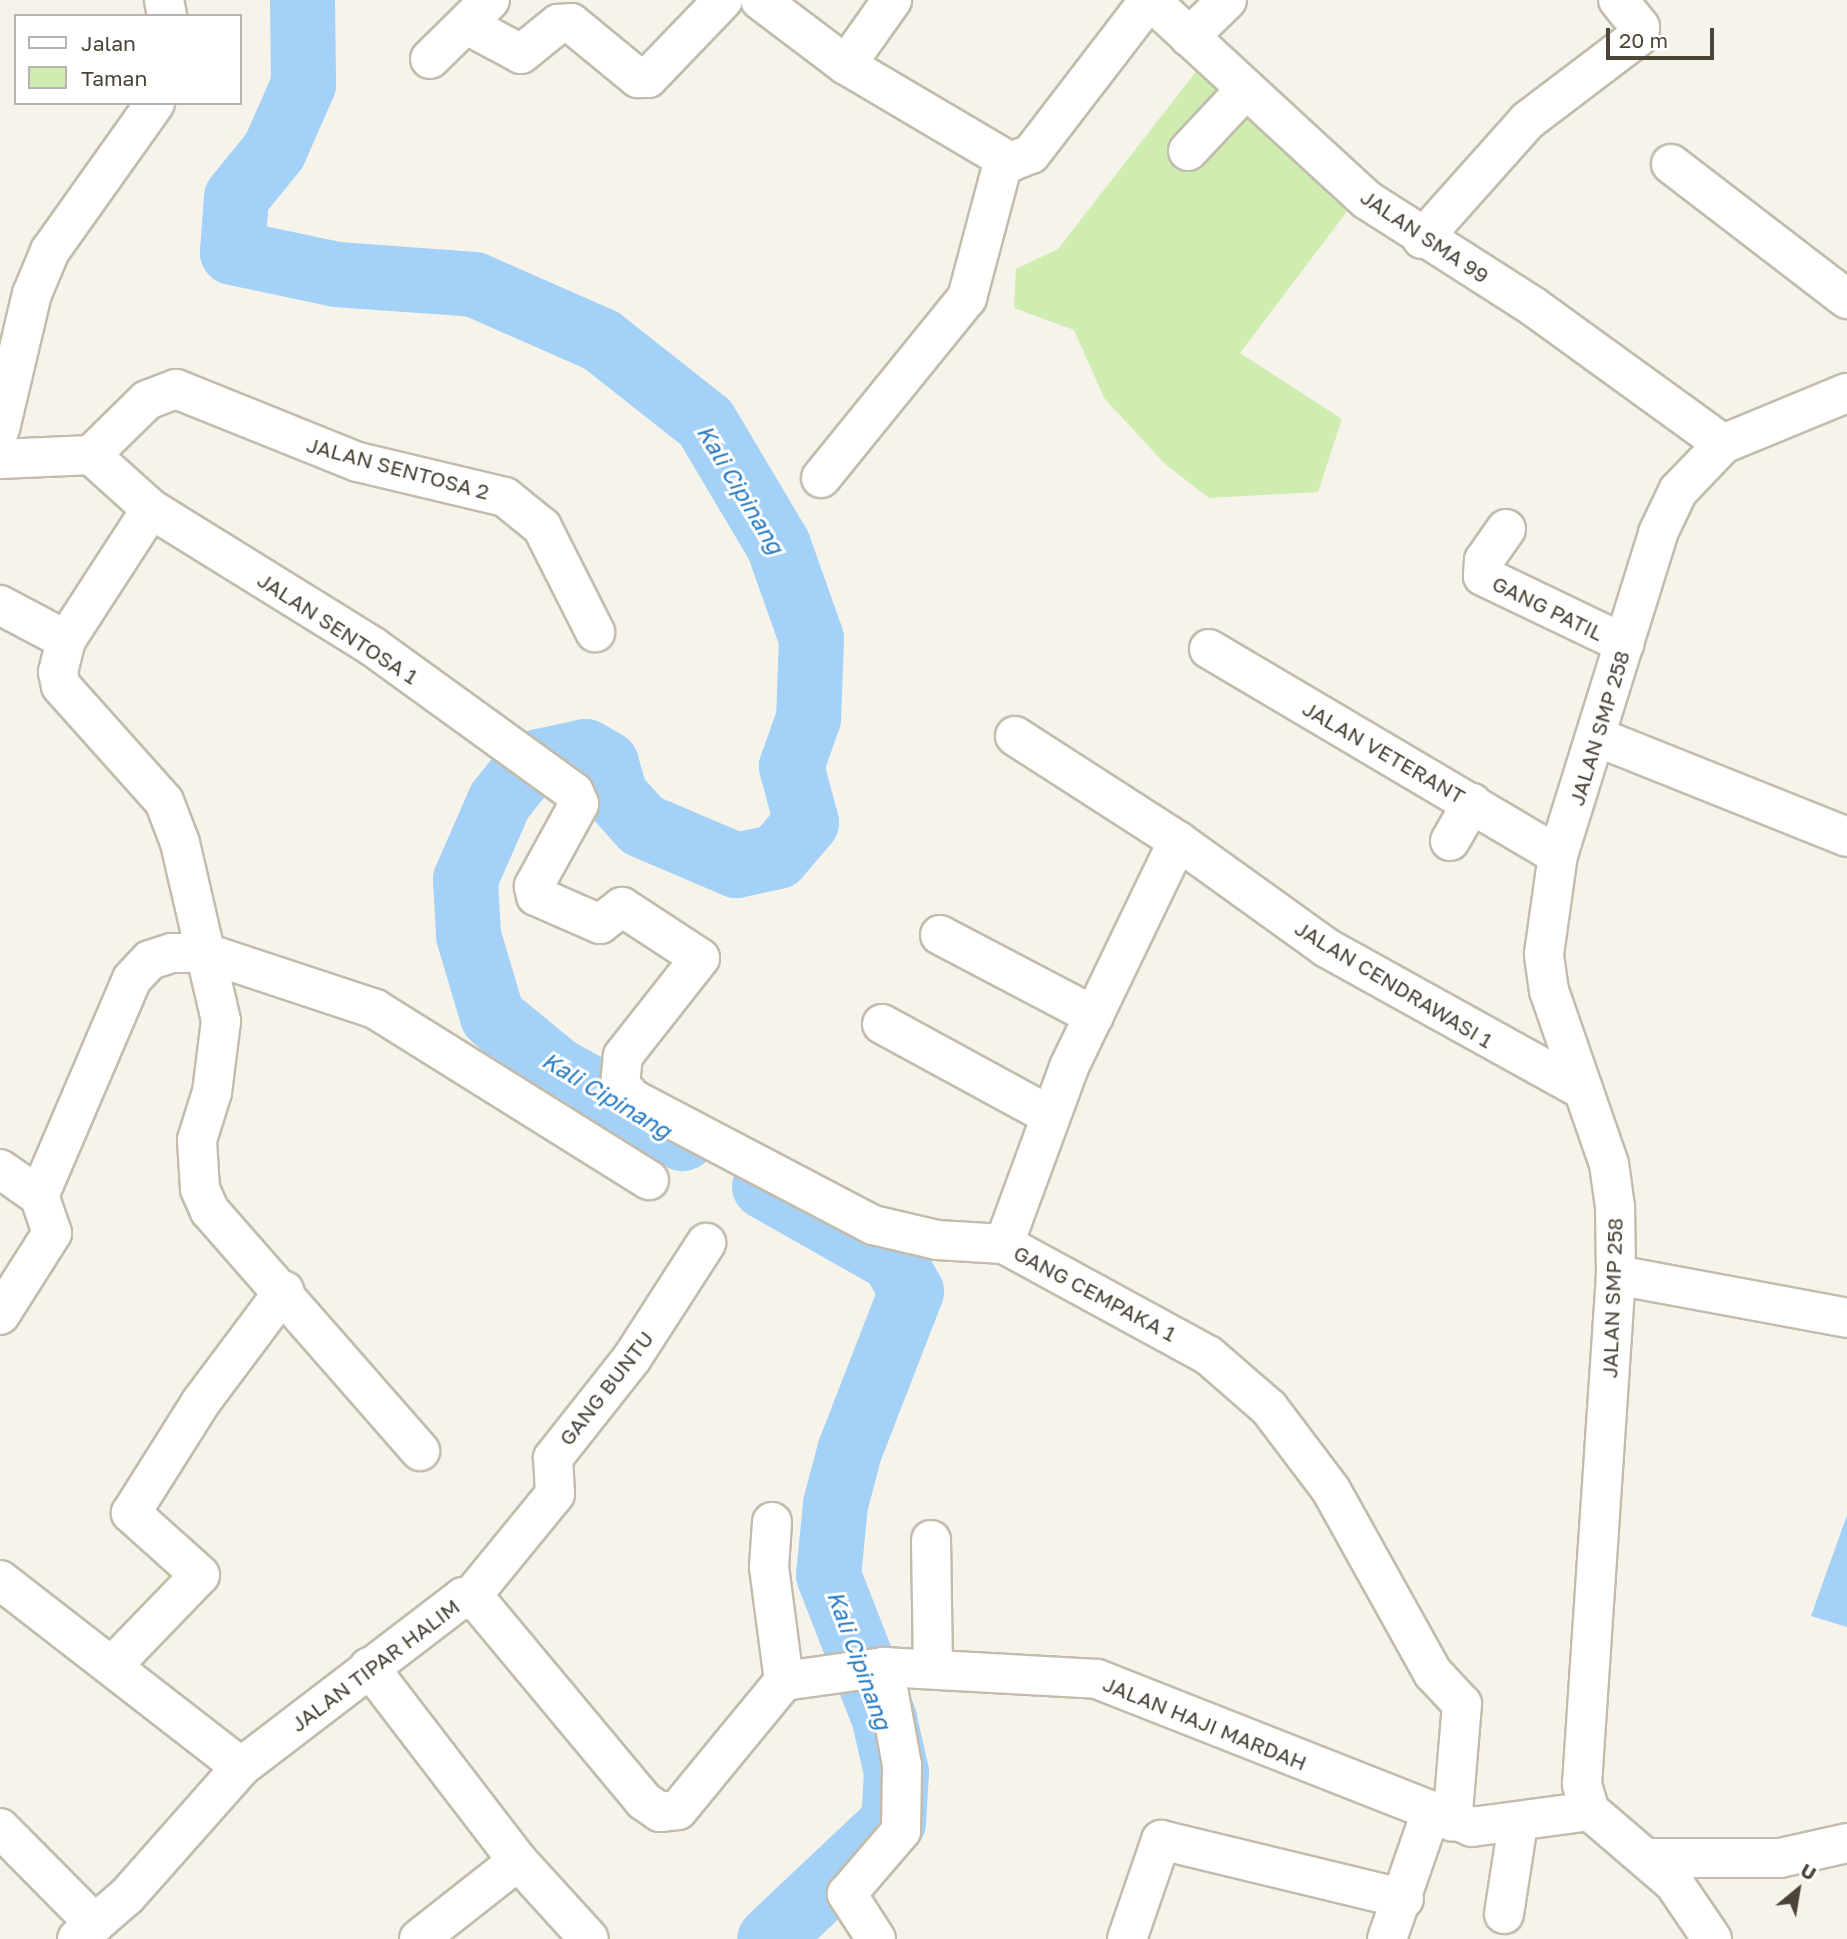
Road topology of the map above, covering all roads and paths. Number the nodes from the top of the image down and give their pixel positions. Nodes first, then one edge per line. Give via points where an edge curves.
1 (723, 0) edge
2 (760, 0) edge
3 (892, 0) edge
4 (1149, 0) edge
5 (1227, 0) edge
6 (1618, 0) edge
7 (478, 12) edge
8 (1189, 37) junction
9 (430, 59) dead end
10 (846, 65) junction
11 (1246, 89) junction
12 (154, 105) edge
13 (1188, 151) dead end
14 (1004, 159) junction
15 (1671, 164) dead end
16 (1422, 239) junction
17 (1847, 299) edge
18 (1847, 393) edge
19 (0, 429) edge
20 (1723, 444) junction
21 (91, 455) junction
22 (0, 459) edge
23 (821, 478) dead end
24 (151, 509) junction
25 (1506, 529) dead end
26 (0, 605) edge
27 (596, 632) dead end
28 (66, 640) junction
29 (1625, 644) junction
30 (1209, 649) dead end
31 (1015, 736) dead end
32 (1597, 737) junction
33 (1472, 803) junction
34 (579, 804) joint
35 (1847, 836) edge
36 (1178, 841) junction
37 (1450, 841) dead end
38 (1559, 855) junction
39 (940, 935) dead end
40 (206, 953) junction
41 (1094, 1016) junction
42 (883, 1024) dead end
43 (1583, 1090) junction
44 (1051, 1116) junction
45 (0, 1169) edge
46 (649, 1180) dead end
47 (39, 1196) junction
48 (706, 1243) dead end
49 (1004, 1244) junction
50 (1616, 1275) junction
51 (284, 1291) junction
52 (0, 1315) edge
53 (1847, 1318) edge
54 (420, 1451) dead end
55 (772, 1522) dead end
56 (932, 1540) dead end
57 (0, 1580) edge
58 (470, 1598) junction
59 (113, 1665) junction
60 (369, 1667) junction
61 (880, 1667) junction
62 (933, 1669) junction
63 (788, 1679) junction
64 (241, 1767) junction
65 (1590, 1811) junction
66 (1441, 1819) junction
67 (1518, 1824) junction
68 (0, 1828) edge
69 (1847, 1843) edge
70 (1651, 1858) junction
71 (518, 1861) junction
72 (1404, 1899) junction
73 (1504, 1914) dead end
74 (86, 1932) edge
75 (419, 1939) edge
76 (589, 1939) edge
77 (876, 1939) edge
78 (1127, 1939) edge
79 (1387, 1939) edge
80 (1712, 1939) edge

1 - 7 street via 648,78 638,78 571,23 558,24 521,54
2 - 10 street
3 - 10 street
4 - 8 street, JALAN SMA 99
4 - 14 street via 1031,154 1021,161
5 - 8 street
6 - 16 street via 1640,27 1639,36 1527,121
7 - 9 street
8 - 11 street, JALAN SMA 99
10 - 14 street
11 - 13 street
11 - 16 street, JALAN SMA 99 via 1367,200
12 - 19 street via 50,251 32,295
14 - 23 street via 967,298
15 - 17 street
16 - 20 street, JALAN SMA 99 via 1534,307
18 - 20 street
20 - 29 street, JALAN SMP 258 via 1678,491
21 - 22 street
21 - 24 street, JALAN SENTOSA 1
21 - 27 street, JALAN SENTOSA 2 via 147,400 176,389 358,462 505,497 542,527
24 - 28 street
24 - 34 street, JALAN SENTOSA 1 via 372,646 574,792
25 - 29 street, GANG PATIL via 1484,560 1483,576
26 - 28 street
28 - 40 street via 61,686 172,816
29 - 32 street, JALAN SMP 258
30 - 33 street, JALAN VETERANT
31 - 36 street, JALAN CENDRAWASI 1
32 - 35 street via 1697,771
32 - 38 street, JALAN SMP 258
33 - 37 street
33 - 38 street, JALAN VETERANT
34 - 49 street, GANG CEMPAKA 1 via 534,886 536,896 600,925 622,907 700,958 623,1056 618,1075 626,1092 873,1225 937,1240
36 - 41 street
36 - 43 street, JALAN CENDRAWASI 1 via 1327,948
38 - 43 street, JALAN SMP 258 via 1544,954 1549,991
39 - 41 street
40 - 46 street via 375,1009
40 - 47 street via 150,960 132,979
40 - 51 street via 221,1021 212,1092 197,1140 200,1189 210,1211
41 - 44 street
42 - 44 street
43 - 50 street, JALAN SMP 258 via 1609,1164
44 - 49 street
45 - 47 street
47 - 52 street via 51,1233 47,1247
48 - 58 street, GANG BUNTU via 632,1358 552,1458 555,1494
49 - 66 street, GANG CEMPAKA 1 via 1208,1355 1277,1419 1331,1490 1433,1673 1462,1704
50 - 53 street
50 - 65 street, JALAN SMP 258 via 1582,1784
51 - 54 street
51 - 59 street via 201,1402 131,1513 200,1574
55 - 63 street via 769,1567
56 - 62 street
57 - 59 street
58 - 60 street, JALAN TIPAR HALIM via 453,1602
58 - 63 street, JALAN TIPAR HALIM via 644,1801 660,1812 678,1810
59 - 64 street
60 - 64 street, JALAN TIPAR HALIM
60 - 71 street
61 - 62 street, JALAN HAJI MARDAH
61 - 63 street, JALAN HAJI MARDAH
61 - 77 street via 902,1765 901,1831 847,1894
62 - 66 street, JALAN HAJI MARDAH via 1097,1679
64 - 74 street, JALAN TIPAR HALIM via 167,1854
65 - 67 street, JALAN HAJI MARDAH
65 - 70 street
66 - 67 street, JALAN HAJI MARDAH
66 - 72 street, GANG CEMPAKA 1
67 - 73 street
68 - 74 street
69 - 70 street via 1780,1858
70 - 80 street via 1693,1904
71 - 75 street
71 - 76 street
72 - 78 street via 1161,1840
72 - 79 street, GANG CEMPAKA 1

